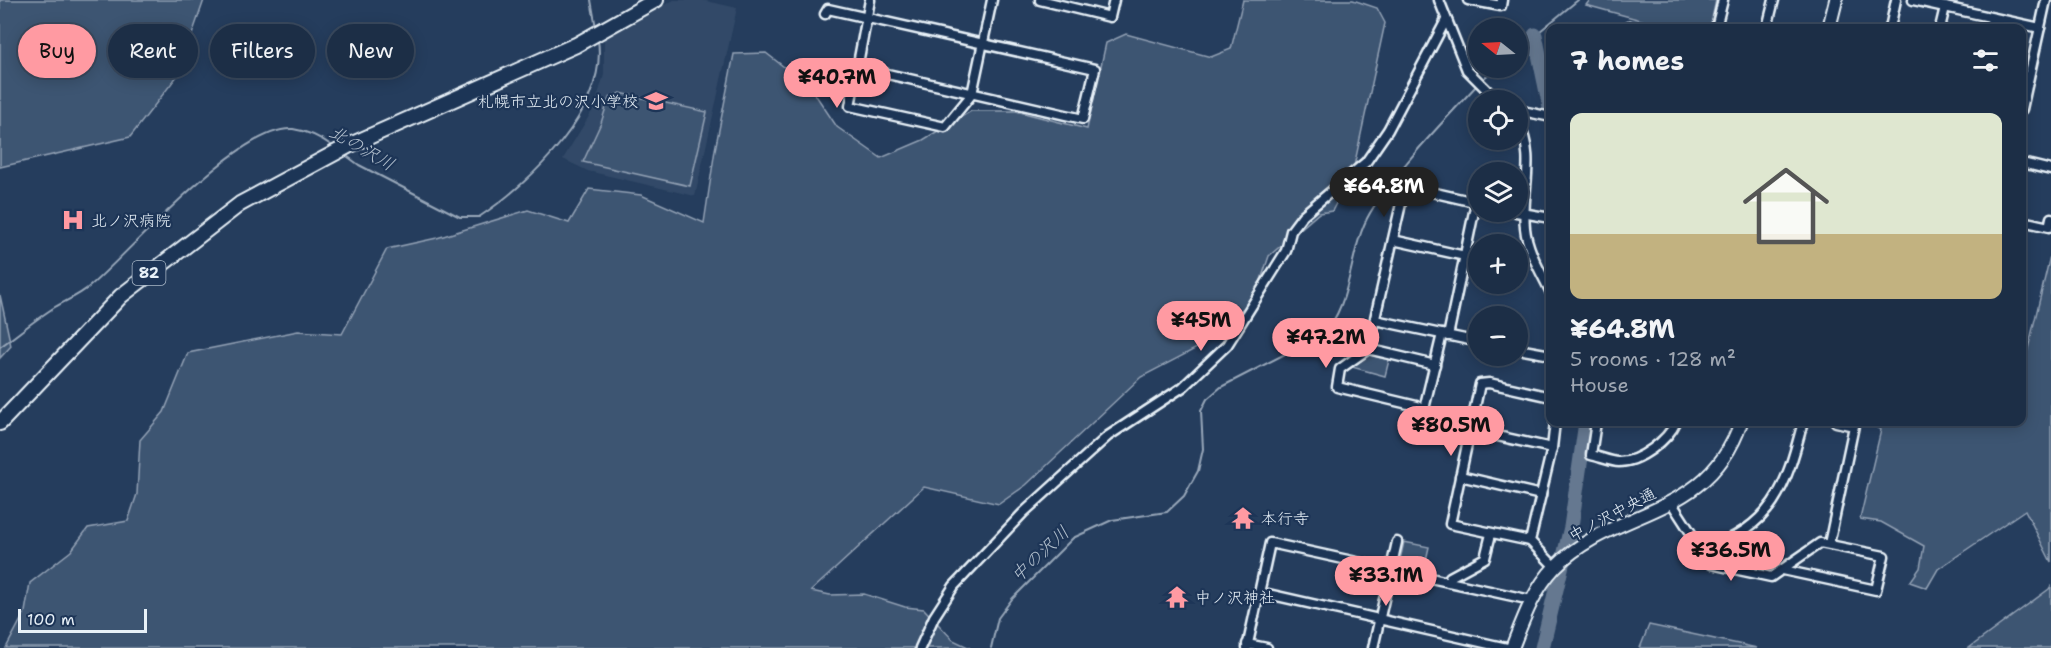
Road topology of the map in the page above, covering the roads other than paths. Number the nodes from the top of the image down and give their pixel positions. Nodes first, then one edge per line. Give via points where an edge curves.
1 (656, 0) edge
2 (870, 0) edge
3 (992, 0) edge
4 (1040, 0) edge
5 (1114, 0) edge
6 (1439, 0) edge
7 (1468, 0) edge
8 (1502, 0) edge
9 (1723, 0) edge
10 (1774, 0) edge
11 (1836, 0) edge
12 (1896, 0) edge
13 (1913, 0) edge
14 (2046, 0) edge
15 (1053, 2) edge
16 (1945, 7) junction
17 (825, 15) dead end
18 (1992, 18) junction
19 (866, 19) junction
20 (1446, 20) junction
21 (1717, 24) edge
22 (1768, 24) edge
23 (1830, 24) edge
24 (1891, 24) edge
25 (1941, 24) edge
26 (1991, 24) edge
27 (2021, 24) edge
28 (2026, 25) edge
29 (2040, 28) junction
30 (983, 44) junction
31 (857, 67) junction
32 (1486, 90) edge
33 (2026, 91) edge
34 (972, 94) junction
35 (1528, 112) edge
36 (1546, 116) edge
37 (2026, 164) edge
38 (2051, 170) edge
39 (1468, 201) edge
40 (1528, 213) edge
41 (1546, 217) edge
42 (2051, 218) edge
43 (2026, 221) edge
44 (1473, 222) edge
45 (1523, 222) edge
46 (1393, 240) junction
47 (1465, 256) junction
48 (1546, 281) edge
49 (1375, 320) junction
50 (1445, 335) junction
51 (1468, 340) edge
52 (1368, 349) junction
53 (1528, 351) edge
54 (1546, 355) edge
55 (1435, 365) junction
56 (1546, 396) edge
57 (1425, 408) junction
58 (0, 423) edge
59 (1555, 426) edge
60 (1595, 426) edge
61 (1673, 426) edge
62 (1739, 426) edge
63 (1802, 426) edge
64 (1854, 426) edge
65 (1419, 430) dead end
66 (1470, 430) junction
67 (1552, 448) junction
68 (1460, 476) junction
69 (1541, 495) junction
70 (1671, 502) junction
71 (1491, 534) junction
72 (1530, 541) junction
73 (1397, 542) dead end
74 (1829, 544) junction
75 (1702, 551) junction
76 (1555, 567) junction
77 (1391, 569) junction
78 (1783, 570) junction
79 (1448, 582) junction
80 (1259, 592) junction
81 (1532, 600) junction
82 (1380, 619) junction
83 (1247, 646) edge
84 (920, 648) edge
85 (1267, 648) edge
86 (1373, 648) edge
87 (1507, 648) edge
88 (1512, 648) edge

1 - 58 main road, 82 via 591,37 348,146 240,204 121,296
2 - 19 street
3 - 30 street
4 - 15 street
5 - 15 street via 1110,17
6 - 20 street
7 - 8 street via 1501,6
9 - 21 street
10 - 22 street
11 - 23 street
12 - 24 street
13 - 16 street
14 - 29 street
16 - 18 street
16 - 25 street
17 - 19 street via 828,9
18 - 26 street
18 - 27 street
19 - 30 street
19 - 31 street
20 - 32 street via 1467,70
20 - 84 street via 1389,130 1366,162 1291,231 1286,251 1227,345 1183,387 1108,436 1023,513 954,586
28 - 29 street
29 - 33 street
30 - 34 street
30 - 34 street via 1095,69 1083,119
31 - 34 street
31 - 34 street via 850,106 945,127
35 - 36 street
37 - 38 street
39 - 46 street via 1405,186
40 - 41 street
42 - 43 street via 2049,227
44 - 47 street
45 - 48 street
46 - 47 street
46 - 49 street
47 - 50 street
49 - 50 street
49 - 52 street
50 - 51 street
50 - 55 street
52 - 55 street
52 - 57 street via 1340,369 1337,387
53 - 54 street
55 - 57 street
56 - 66 street via 1480,384
57 - 65 street
59 - 67 street
60 - 61 street via 1591,455 1619,462 1660,443
62 - 70 street, 中ノ沢中央通 via 1724,457 1709,475
63 - 75 street via 1790,474 1760,518 1743,532
64 - 74 street
66 - 67 street
66 - 68 street
67 - 69 street
68 - 69 street
68 - 71 street via 1450,524
69 - 72 street
70 - 75 street
70 - 76 street, 中ノ沢中央通 via 1585,545
71 - 72 street
71 - 79 street via 1485,558 1450,577
72 - 76 street
73 - 77 street
74 - 78 street via 1820,543
74 - 78 street via 1884,556 1876,590
75 - 78 street via 1711,564 1771,577
76 - 81 street, 中ノ沢中央通
77 - 79 street
77 - 80 street via 1270,543
77 - 82 street
79 - 81 street
80 - 82 street
80 - 83 street
81 - 88 street, 中ノ沢中央通
82 - 86 street
82 - 87 street
83 - 85 street

